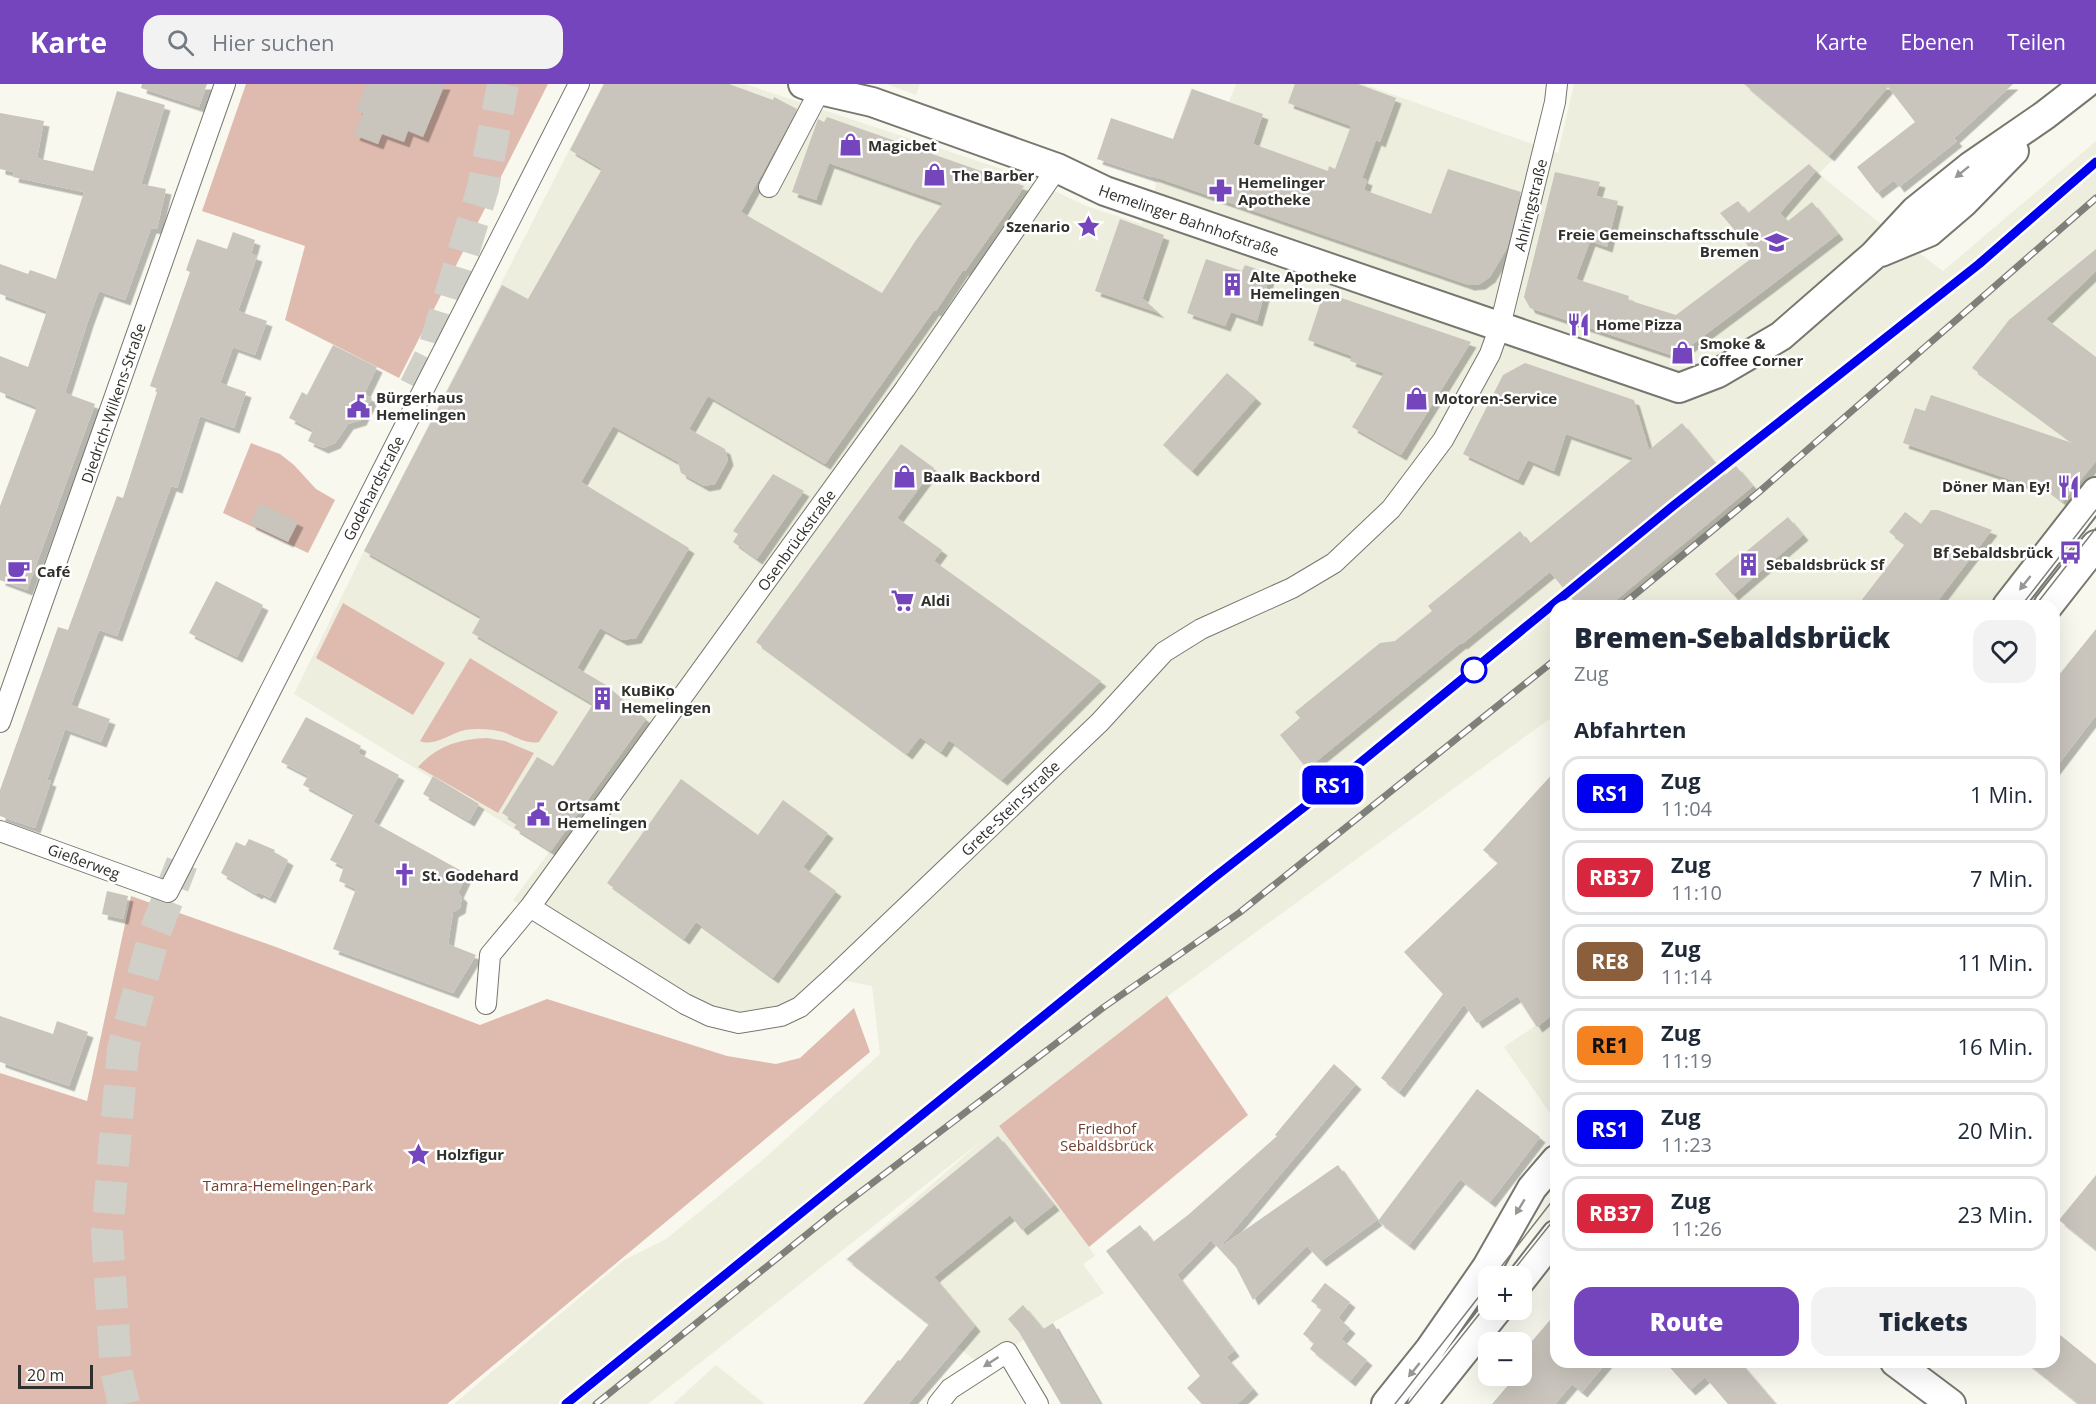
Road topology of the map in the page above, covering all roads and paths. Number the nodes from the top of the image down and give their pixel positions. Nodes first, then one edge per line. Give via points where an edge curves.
1 (225, 84) edge
2 (579, 84) edge
3 (1557, 84) edge
4 (2085, 84) edge
5 (811, 87) edge
6 (1058, 168) junction
7 (769, 187) dead end
8 (1500, 326) junction
9 (2096, 492) edge
10 (2093, 554) edge
11 (2012, 600) edge
12 (2053, 600) edge
13 (0, 722) edge
14 (0, 831) edge
15 (168, 892) joint
16 (530, 908) junction
17 (486, 1004) dead end
18 (1550, 1167) edge
19 (1550, 1245) edge
20 (1535, 1271) edge
21 (1489, 1320) edge
22 (1903, 1368) edge
23 (938, 1404) edge
24 (1038, 1404) edge
25 (1386, 1404) edge
26 (1422, 1404) edge
27 (1951, 1404) edge

1 - 13 street, Diedrich-Wilkens-Straße
2 - 15 street, Godehardstraße
3 - 8 street, Ahlringstraße
4 - 8 street, Hemelinger Bahnhofstraße via 2045,115 1965,202 1929,232 1874,255 1781,336 1718,373 1679,388
5 - 6 street, Hemelinger Bahnhofstraße via 872,102
5 - 7 street
6 - 8 street, Hemelinger Bahnhofstraße via 1105,192
6 - 16 street, Osenbrückstraße via 905,389
8 - 16 street, Grete-Stein-Straße via 1490,354 1443,440 1390,509 1334,563 1292,588 1201,629 1164,652 1091,730 800,1007 781,1016 739,1023 710,1016
9 -> 11 street
10 - 12 street
14 - 15 street, Gießerweg
16 - 17 street via 490,955
18 -> 25 street via 1532,1188 1487,1268
19 - 20 street
21 - 26 street
22 - 27 street
24 -> 23 street via 1007,1352 950,1389

